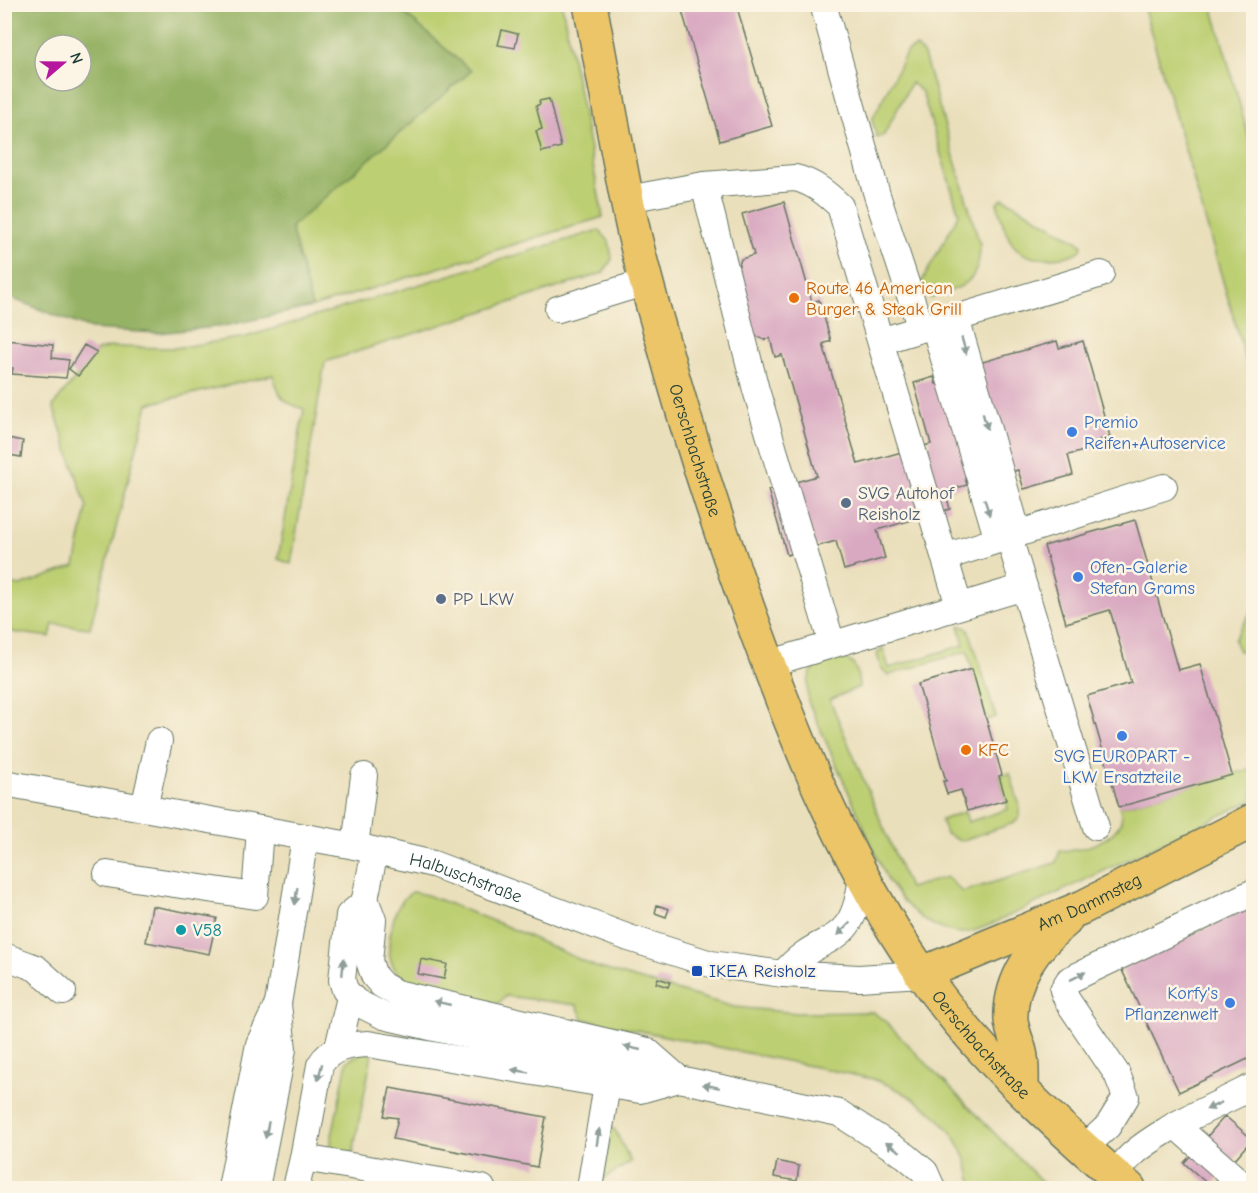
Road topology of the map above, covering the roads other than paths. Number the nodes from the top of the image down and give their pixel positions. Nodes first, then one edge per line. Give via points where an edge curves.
1 (590, 4) edge
2 (823, 4) edge
3 (704, 185) junction
4 (627, 200) junction
5 (1101, 274) dead end
6 (646, 282) junction
7 (558, 309) dead end
8 (937, 324) junction
9 (881, 341) junction
10 (1164, 487) dead end
11 (1008, 537) junction
12 (945, 557) junction
13 (1024, 587) junction
14 (959, 606) junction
15 (832, 644) junction
16 (768, 664) junction
17 (159, 741) dead end
18 (364, 776) dead end
19 (4, 783) edge
20 (144, 808) junction
21 (1254, 820) edge
22 (1096, 827) dead end
23 (260, 829) junction
24 (305, 838) junction
25 (365, 848) junction
26 (107, 873) dead end
27 (862, 876) junction
28 (1254, 892) edge
29 (366, 901) junction
30 (1083, 907) junction
31 (4, 956) edge
32 (921, 974) junction
33 (783, 975) junction
34 (63, 992) dead end
35 (350, 997) junction
36 (278, 1004) junction
37 (338, 1048) junction
38 (680, 1079) junction
39 (607, 1085) junction
40 (1254, 1086) edge
41 (1022, 1089) junction
42 (1175, 1125) junction
43 (1084, 1148) junction
44 (303, 1158) junction
45 (1120, 1184) edge
46 (231, 1188) edge
47 (256, 1188) edge
48 (297, 1188) edge
49 (482, 1188) edge
50 (590, 1188) edge
51 (932, 1188) edge
52 (1246, 1188) edge

1 - 4 main road, Oerschbachstraße
2 - 8 street via 877,195
3 - 4 street
3 - 9 street via 795,178 806,180 840,206
3 - 15 street via 756,390
4 - 6 main road, Oerschbachstraße
5 - 8 street
6 - 7 street
6 - 16 main road, Oerschbachstraße via 717,522
8 - 9 street
8 -> 11 street
9 - 12 street
10 - 11 street
11 - 12 street
11 - 13 street
12 - 14 street
13 - 14 street
13 - 22 street
14 - 15 street
15 - 16 street
16 - 27 main road, Oerschbachstraße via 814,779
17 - 20 street
18 - 25 street
19 - 20 street, Halbuschstraße
20 - 23 street, Halbuschstraße
21 - 30 main road, Am Dammsteg
23 - 24 street, Halbuschstraße
23 - 26 street via 255,896
24 - 25 street, Halbuschstraße
24 -> 36 street
25 - 29 street
25 - 33 street, Halbuschstraße via 433,864 629,938 699,960
27 - 32 main road, Oerschbachstraße
27 -> 33 street via 860,901 845,931 797,958
43 -> 28 street via 1108,1126 1126,1097 1118,1074 1067,1000 1063,990 1069,980
35 -> 29 street via 342,980 349,915
38 -> 29 street via 647,1051 396,993 374,976 369,961 373,920
30 - 32 main road, Am Dammsteg
30 - 41 main road via 1048,935 1021,972 1011,1001 1011,1023 1021,1054
31 - 34 street via 44,973
32 - 33 street, Halbuschstraße via 859,978
32 - 41 main road, Oerschbachstraße via 954,1017
35 - 37 street
35 - 38 street via 384,1016
36 - 46 street via 259,1044
36 -> 47 street via 283,1049
39 -> 37 street via 368,1044
37 -> 44 street via 327,1054 320,1065
38 - 39 street via 640,1090
51 -> 38 street via 925,1172 906,1156 839,1113
50 -> 39 street
40 -> 42 street
41 - 43 main road, Oerschbachstraße
42 - 45 street via 1134,1152
42 - 52 street
43 - 45 main road, Oerschbachstraße
44 - 48 street
44 - 49 street

